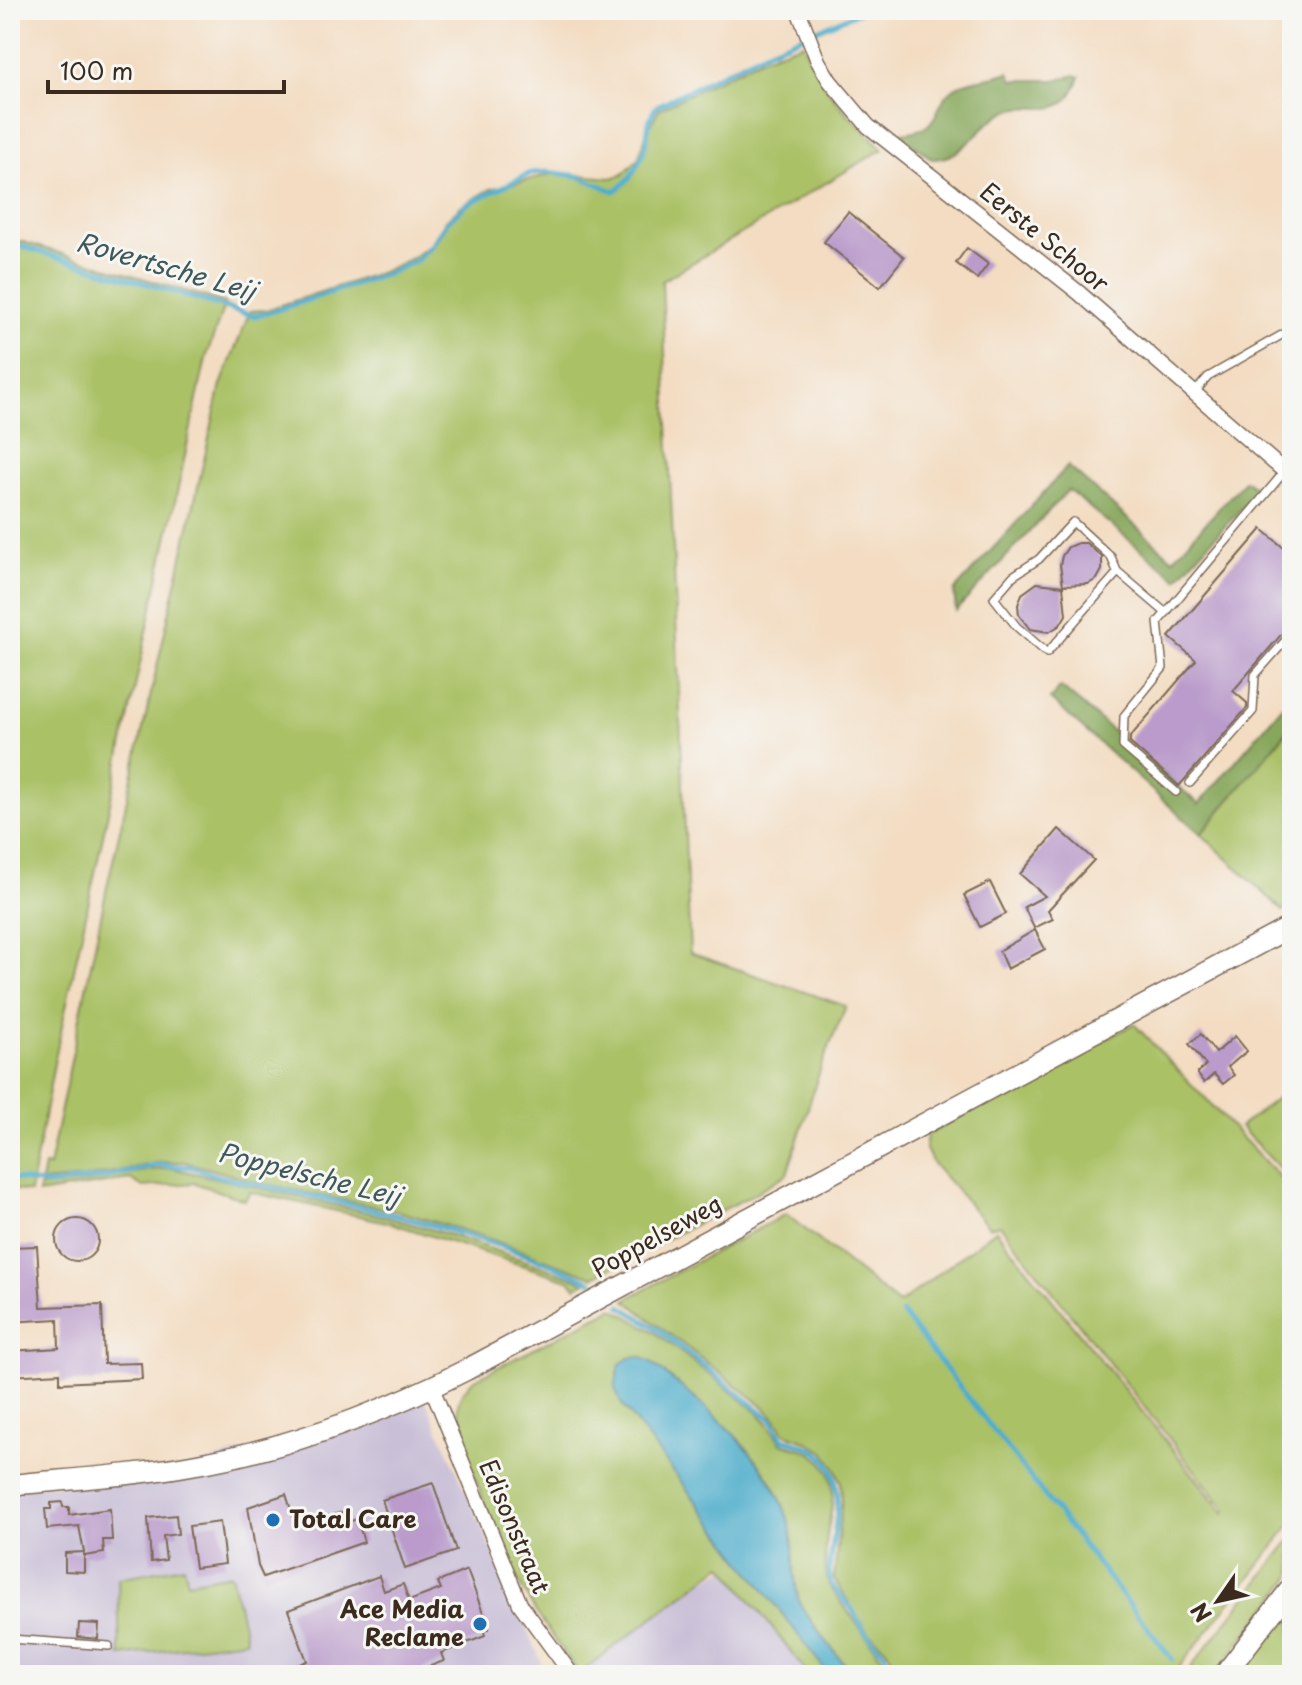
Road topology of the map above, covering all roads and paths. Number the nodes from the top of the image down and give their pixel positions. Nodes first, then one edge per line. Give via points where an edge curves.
1 (800, 15) edge
2 (1292, 329) edge
3 (1195, 392) junction
4 (1288, 474) edge
5 (1118, 572) junction
6 (1166, 613) junction
7 (1292, 633) edge
8 (1190, 783) dead end
9 (1176, 792) dead end
10 (1292, 926) edge
11 (432, 1388) junction
12 (10, 1485) edge
13 (1292, 1587) edge
14 (10, 1639) edge
15 (109, 1646) dead end
16 (572, 1675) edge
17 (1224, 1675) edge

1 - 3 street, Eerste Schoor via 830,81 868,126 1054,272
2 - 3 lane via 1208,377
3 - 4 street, Eerste Schoor
4 - 6 lane
5 - 5 lane via 1111,557 1073,522 994,598 1047,653
5 - 6 lane
6 - 9 lane via 1158,622 1163,668 1124,716 1123,746
7 - 8 lane via 1255,675 1253,711
10 - 11 street, Poppelseweg
11 - 12 street, Poppelseweg via 361,1418 261,1450 178,1467
11 - 16 street, Edisonstraat via 520,1604
13 - 17 street
14 - 15 lane

